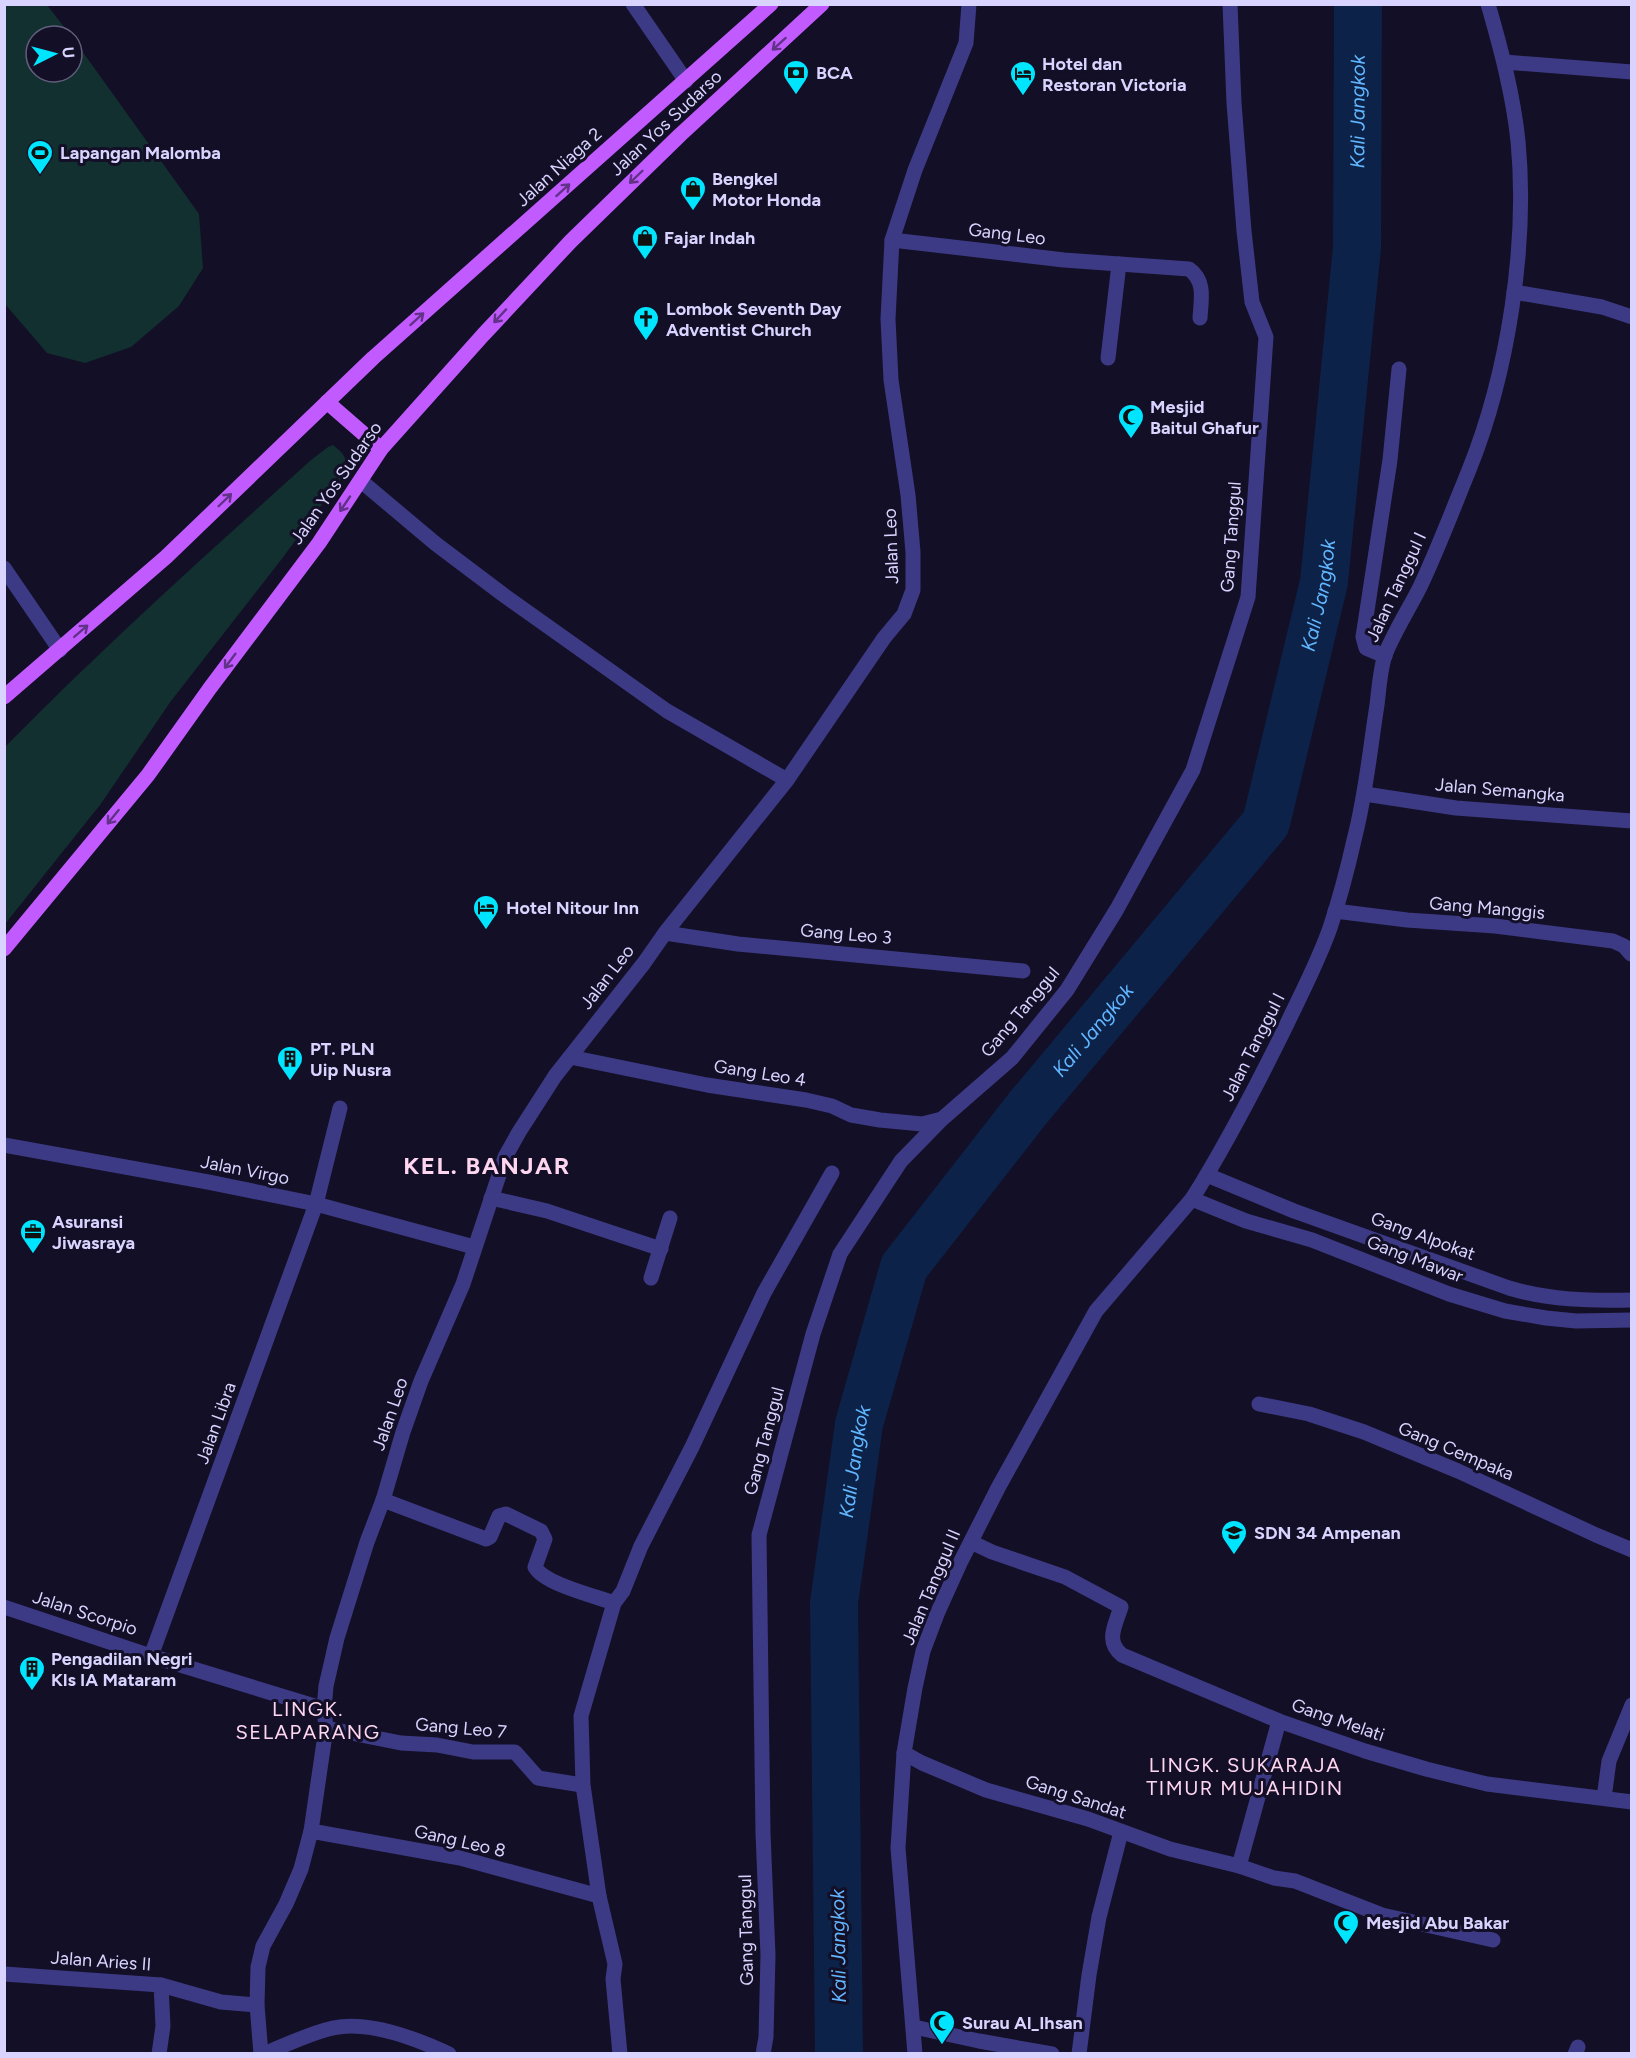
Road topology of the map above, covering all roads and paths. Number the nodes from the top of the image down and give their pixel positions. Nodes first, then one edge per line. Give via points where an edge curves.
1 (633, 4) edge
2 (771, 4) edge
3 (822, 4) edge
4 (969, 4) edge
5 (1230, 4) edge
6 (1488, 4) edge
7 (1505, 62) junction
8 (1632, 72) edge
9 (686, 81) junction
10 (892, 240) junction
11 (1119, 264) junction
12 (1514, 292) junction
13 (1632, 317) edge
14 (1200, 318) dead end
15 (1108, 358) dead end
16 (1398, 369) dead end
17 (327, 402) junction
18 (381, 449) junction
19 (361, 480) junction
20 (4, 568) edge
21 (60, 650) junction
22 (1385, 656) junction
23 (4, 697) edge
24 (787, 780) junction
25 (1365, 794) junction
26 (1632, 821) edge
27 (1335, 911) junction
28 (665, 933) junction
29 (4, 949) edge
30 (1631, 954) edge
31 (1023, 971) dead end
32 (570, 1057) junction
33 (340, 1108) dead end
34 (942, 1119) junction
35 (4, 1146) edge
36 (832, 1173) dead end
37 (1206, 1177) junction
38 (1194, 1196) junction
39 (491, 1197) junction
40 (316, 1204) junction
41 (670, 1218) dead end
42 (474, 1247) junction
43 (662, 1249) junction
44 (1407, 1263) junction
45 (651, 1278) dead end
46 (1507, 1299) junction
47 (1632, 1300) edge
48 (1632, 1320) edge
49 (1259, 1404) dead end
50 (383, 1500) junction
51 (971, 1542) junction
52 (1632, 1550) edge
53 (614, 1603) junction
54 (4, 1607) edge
55 (151, 1656) junction
56 (1632, 1705) edge
57 (324, 1710) junction
58 (1279, 1721) junction
59 (326, 1728) junction
60 (904, 1753) junction
61 (582, 1785) dead end
62 (1604, 1798) junction
63 (1632, 1802) edge
64 (311, 1831) junction
65 (1121, 1832) junction
66 (1239, 1866) junction
67 (599, 1896) junction
68 (1493, 1940) dead end
69 (4, 1974) edge
70 (161, 1985) junction
71 (258, 2006) junction
72 (914, 2027) junction
73 (281, 2050) edge
74 (159, 2054) edge
75 (262, 2054) edge
76 (449, 2054) edge
77 (620, 2054) edge
78 (763, 2054) edge
79 (915, 2054) edge
80 (1052, 2054) edge
81 (1079, 2054) edge

1 - 9 street
2 - 9 main road, Jalan Niaga 2
3 -> 18 main road, Jalan Yos Sudarso via 571,241
4 - 10 street, Jalan Leo via 966,43 915,170
5 - 34 street, Gang Tanggul via 1244,231 1252,302 1266,337 1248,597 1193,771 1117,909 1067,990 1012,1058
6 - 7 street, Jalan Tanggul I
7 - 8 street
7 - 12 street, Jalan Tanggul I via 1520,196
17 -> 9 main road, Jalan Niaga 2
10 - 11 street, Gang Leo
10 - 24 street, Jalan Leo via 888,319 891,380 908,495 913,590 904,614
11 - 14 street, Gang Leo via 1189,269 1202,286
11 - 15 street
12 - 13 street via 1602,307
12 - 22 street, Jalan Tanggul I via 1488,416 1470,469 1430,565
16 - 22 street via 1390,460 1363,637 1366,648
17 - 18 main road
21 -> 17 main road via 166,557
18 - 19 main road, Jalan Yos Sudarso
19 - 24 street via 436,544 667,711
19 -> 29 main road, Jalan Yos Sudarso via 148,775
20 - 21 street
21 - 23 main road
22 - 25 street, Jalan Tanggul I
24 - 28 street, Jalan Leo
25 - 26 street, Jalan Semangka via 1456,808
25 - 27 street, Jalan Tanggul I
27 - 30 street, Gang Manggis via 1612,942 1624,946
27 - 37 street, Jalan Tanggul I via 1314,968 1266,1067
28 - 31 street, Gang Leo 3 via 738,944
28 - 32 street, Jalan Leo
32 - 34 street, Gang Leo 4 via 706,1085 806,1100 851,1115 908,1124
32 - 39 street, Jalan Leo via 519,1132
33 - 40 street, Jalan Libra
34 - 78 street, Gang Tanggul via 901,1161 840,1254 813,1334 759,1535 768,1955
35 - 40 street, Jalan Virgo
36 - 53 street via 764,1293
37 - 38 street, Jalan Tanggul I
37 - 44 street, Gang Alpokat via 1294,1211
38 - 44 street, Gang Mawar via 1246,1221
38 - 51 street, Jalan Tanggul II via 1096,1311
39 - 42 street, Jalan Leo
39 - 43 street
40 - 42 street, Jalan Virgo
40 - 55 street, Jalan Libra
41 - 43 street
42 - 50 street, Jalan Leo via 463,1284 406,1422
43 - 45 street
44 - 46 street, Gang Alpokat
44 - 46 street, Gang Mawar via 1449,1294
46 - 47 street, Gang Alpokat via 1531,1294 1592,1301
46 - 48 street, Gang Mawar via 1546,1318
49 - 52 street, Gang Cempaka via 1309,1414 1364,1432
50 - 53 street via 486,1539 499,1516 506,1514 544,1535 535,1567 540,1574
50 - 57 street, Jalan Leo via 337,1638
51 - 58 street, Gang Melati via 1065,1577 1121,1607 1112,1638 1114,1649 1122,1656
51 - 60 street, Jalan Tanggul II via 923,1651
53 - 67 street via 580,1716 583,1785
54 - 55 street, Jalan Scorpio
55 - 57 street, Jalan Scorpio
56 - 62 street via 1609,1761
57 - 59 street, Jalan Leo
58 - 62 street, Gang Melati via 1365,1751 1477,1782
58 - 66 street
59 - 61 street, Gang Leo 7 via 401,1743 473,1752 515,1752 538,1778
59 - 64 street, Jalan Leo
60 - 65 street, Gang Sandat via 986,1790
60 - 72 street, Jalan Tanggul II via 898,1848
62 - 63 street, Gang Melati
64 - 67 street, Gang Leo 8 via 460,1858
64 - 71 street, Jalan Leo via 301,1869 263,1946 258,1967
65 - 66 street, Gang Sandat
65 - 81 street via 1099,1917
66 - 68 street, Gang Sandat via 1295,1881 1382,1915
67 - 77 street via 615,1964
69 - 70 street, Jalan Aries II
70 - 71 street via 221,2002
70 - 74 street, Jalan Aries II via 163,2026
71 - 75 street, Jalan Leo
72 - 79 street, Jalan Tanggul II
72 - 80 street
73 - 75 street
73 - 76 street via 334,2028 369,2027

